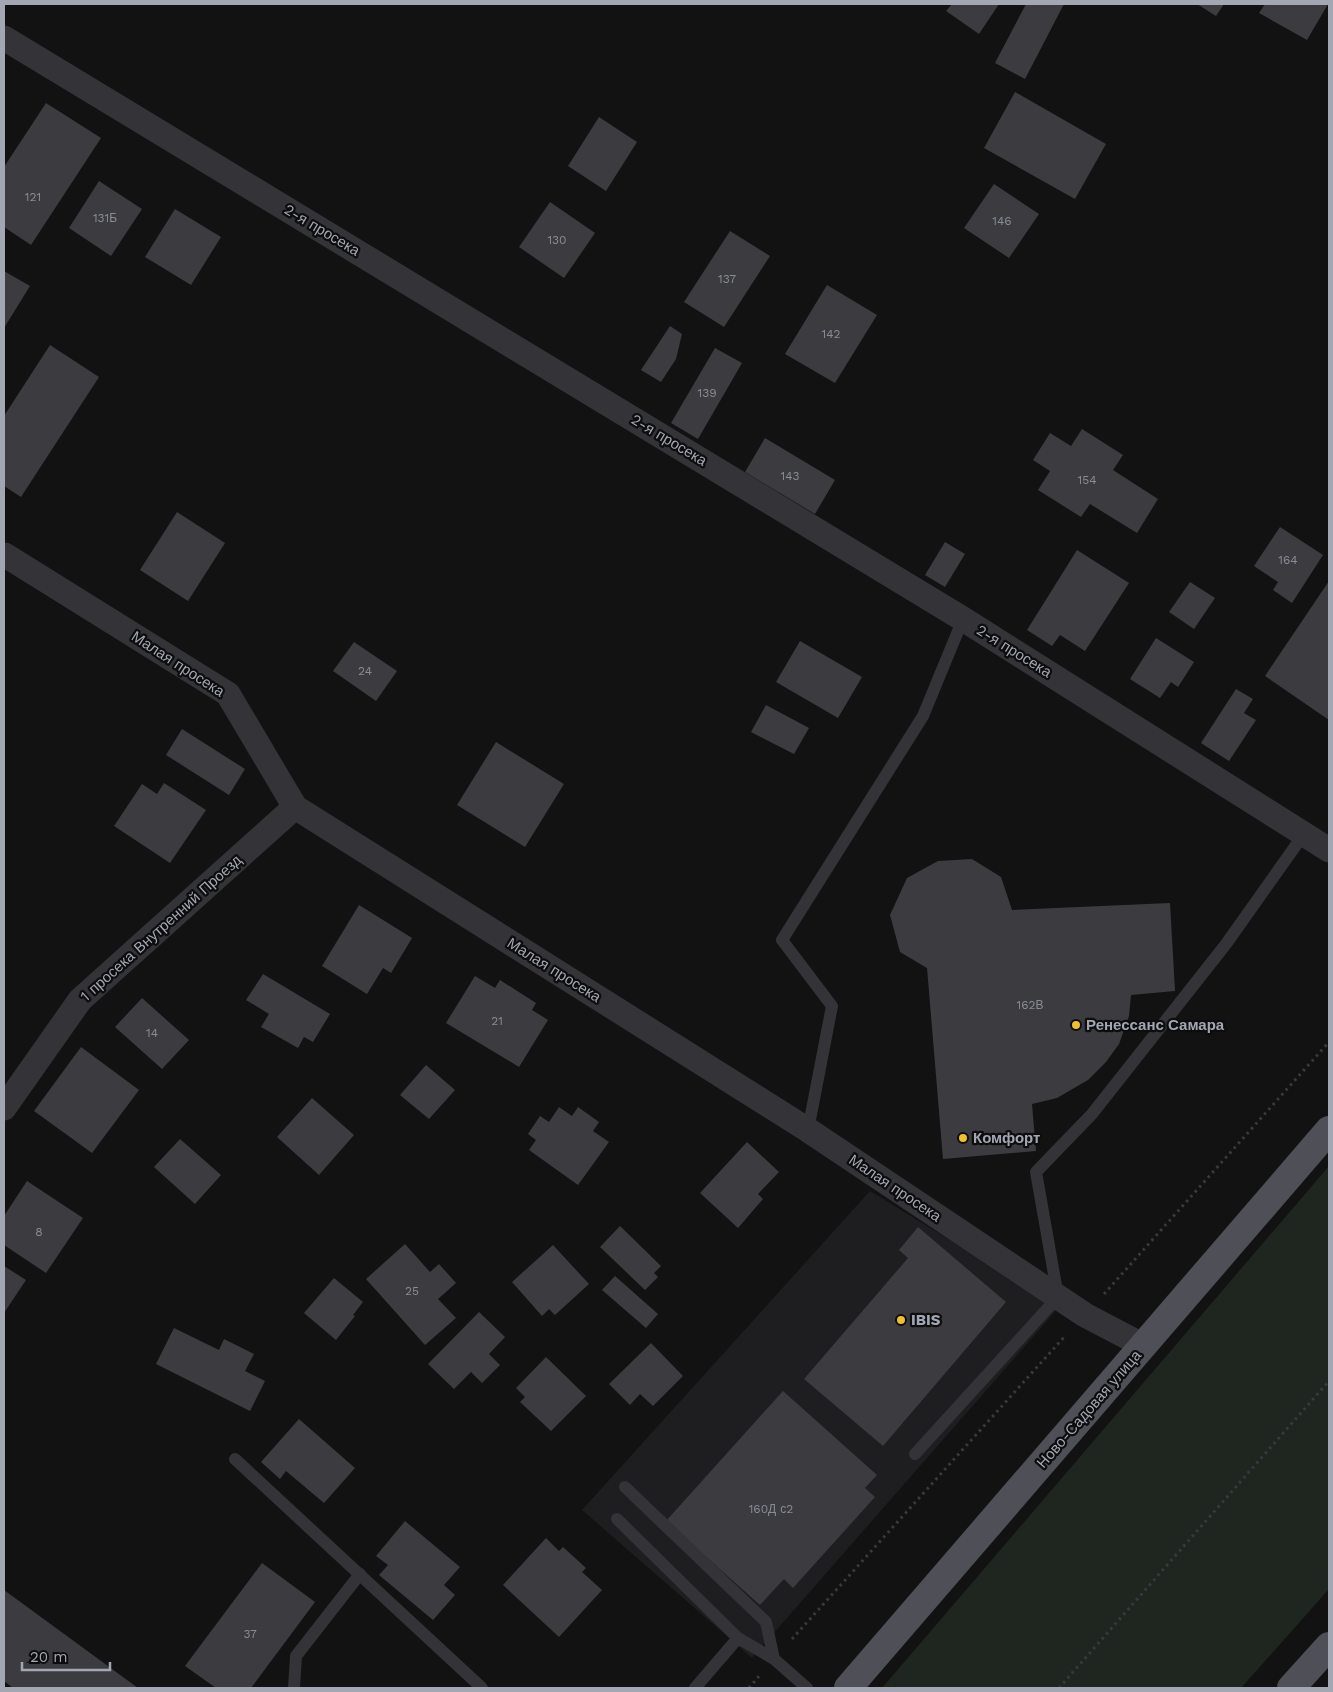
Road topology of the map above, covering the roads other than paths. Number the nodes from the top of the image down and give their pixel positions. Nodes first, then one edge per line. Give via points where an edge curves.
1 (4, 38) edge
2 (5, 555) edge
3 (963, 619) junction
4 (295, 807) junction
5 (1304, 834) junction
6 (1329, 850) edge
7 (4, 1108) edge
8 (808, 1130) junction
9 (1329, 1130) edge
10 (1058, 1297) junction
11 (1144, 1346) junction
12 (915, 1454) dead end
13 (235, 1458) dead end
14 (625, 1487) dead end
15 (617, 1519) dead end
16 (360, 1574) junction
17 (738, 1638) junction
18 (1329, 1646) edge
19 (774, 1658) junction
20 (294, 1688) edge
21 (482, 1688) edge
22 (695, 1688) edge
23 (807, 1688) edge
24 (848, 1688) edge
25 (1291, 1688) edge

1 - 3 street, 2-я просека
2 - 4 street, Малая просека via 228,694
3 - 5 street, 2-я просека
3 - 8 lane via 923,716 782,940 832,1006
4 - 7 street, 1 просека Внутренний Проезд via 80,1000
4 - 8 street, Малая просека
5 - 6 street, 2-я просека
5 - 10 lane via 1226,944 1092,1114 1036,1172
8 - 10 street, Малая просека
9 - 11 main road, Ново-Садовая улица
10 - 11 street, Малая просека
10 - 12 lane
11 - 24 main road, Ново-Садовая улица
13 - 16 lane
14 - 19 lane via 766,1622
15 - 17 lane
16 - 20 lane via 296,1656
16 - 21 lane
17 - 19 lane
17 - 22 lane
18 - 25 main road
19 - 23 lane

